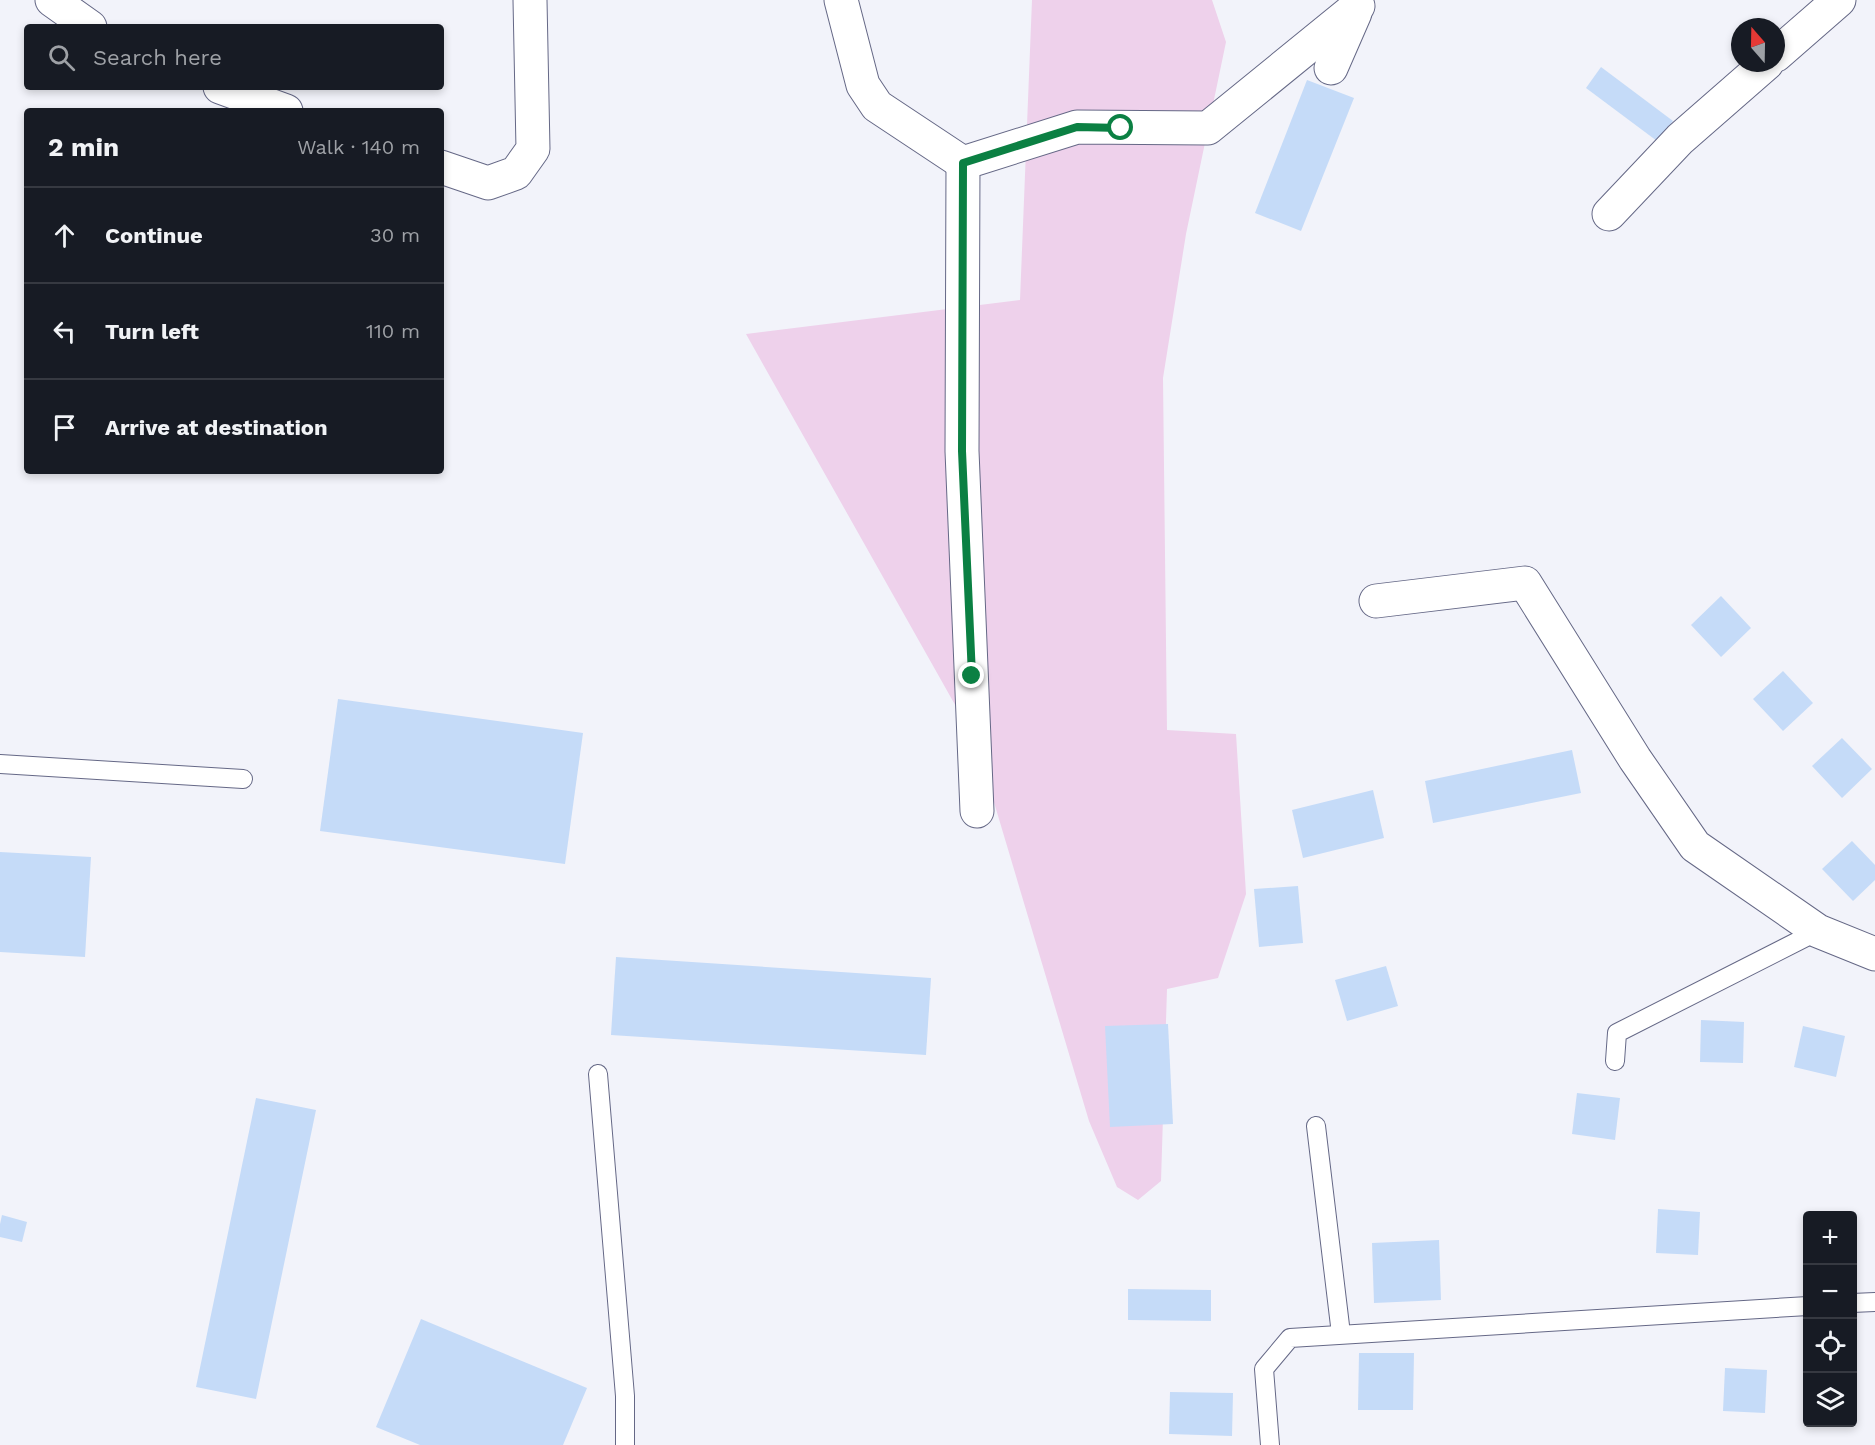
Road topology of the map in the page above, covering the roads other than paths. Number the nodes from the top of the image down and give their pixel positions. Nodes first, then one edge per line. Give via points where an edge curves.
1 (52, 0) edge
2 (530, 0) edge
3 (841, 0) edge
4 (1839, 0) edge
5 (1360, 3) edge
6 (86, 24) edge
7 (1785, 47) edge
8 (1331, 68) dead end
9 (1757, 72) edge
10 (228, 90) edge
11 (278, 108) edge
12 (963, 163) junction
13 (444, 168) edge
14 (1609, 214) dead end
15 (1376, 602) dead end
16 (0, 764) edge
17 (243, 779) dead end
18 (977, 811) dead end
19 (1818, 931) junction
20 (1875, 954) edge
21 (1615, 1061) dead end
22 (598, 1074) dead end
23 (1316, 1125) dead end
24 (1875, 1302) edge
25 (1857, 1303) edge
26 (1803, 1306) edge
27 (1341, 1334) junction
28 (625, 1445) edge
29 (1270, 1445) edge

1 - 6 street
2 - 13 street via 532,149 516,173 488,183
3 - 12 street via 863,85 877,106
4 - 7 street
5 - 8 street
5 - 12 street via 1208,128 1077,127
9 - 14 street via 1680,139
10 - 11 street
12 - 18 street via 962,451
15 - 19 street via 1525,583 1635,759 1695,846
16 - 17 lane
19 - 20 street
19 - 21 lane via 1617,1033
22 - 28 lane via 625,1396
23 - 27 lane
24 - 25 lane
26 - 27 lane
27 - 29 lane via 1290,1338 1264,1369

